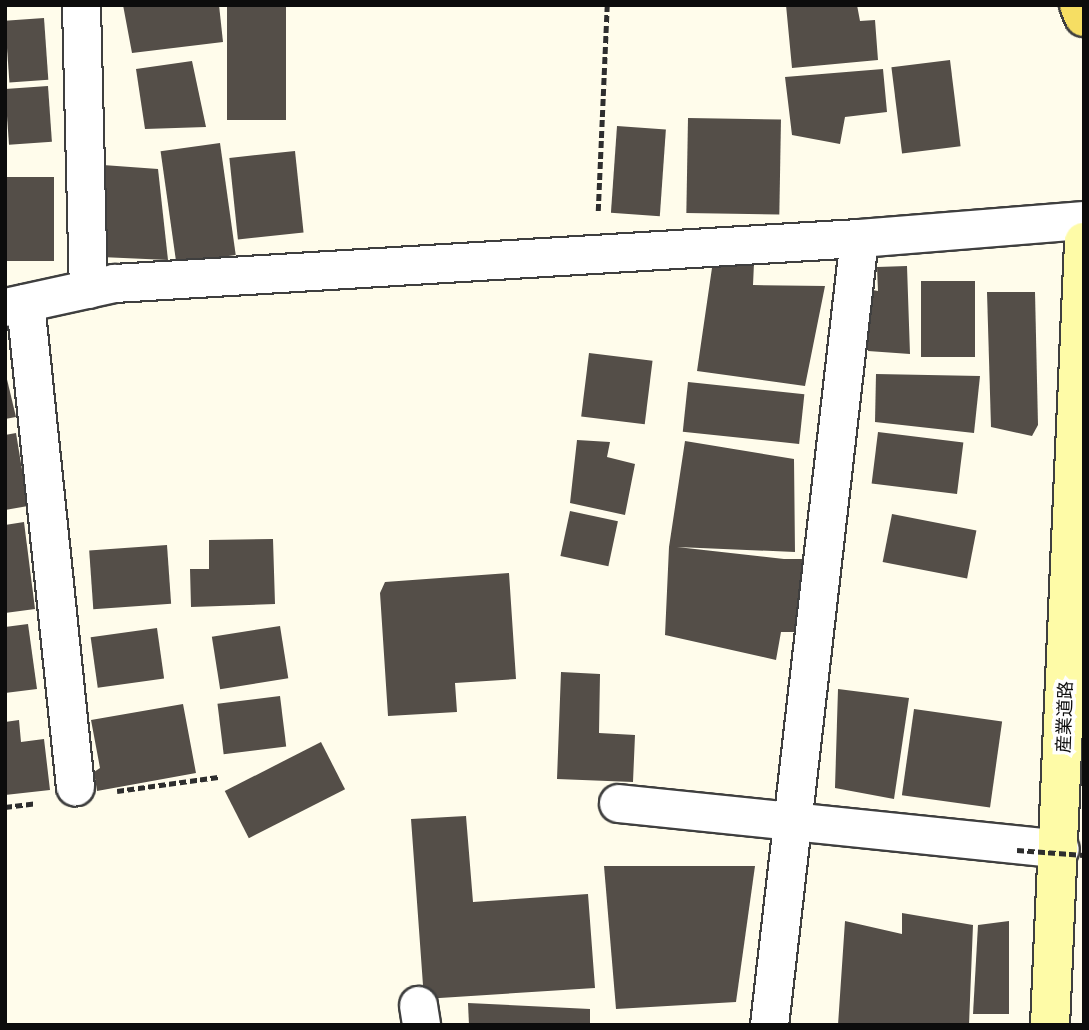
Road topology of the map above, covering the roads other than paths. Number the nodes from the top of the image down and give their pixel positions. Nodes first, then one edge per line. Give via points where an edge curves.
1 (81, 5) edge
2 (1080, 5) edge
3 (1084, 18) edge
4 (1084, 220) edge
5 (859, 237) junction
6 (1084, 242) edge
7 (88, 289) junction
8 (15, 305) edge
9 (75, 786) dead end
10 (618, 803) dead end
11 (793, 821) junction
12 (1072, 852) edge
13 (769, 1025) edge
14 (1050, 1025) edge

1 - 7 street
2 - 3 main road
4 - 5 street
5 - 7 street via 114,283
5 - 11 street
6 - 12 street, 産業道路
7 - 8 street
8 - 9 street
10 - 11 street
11 - 12 street
11 - 13 street
12 - 14 street, 産業道路

